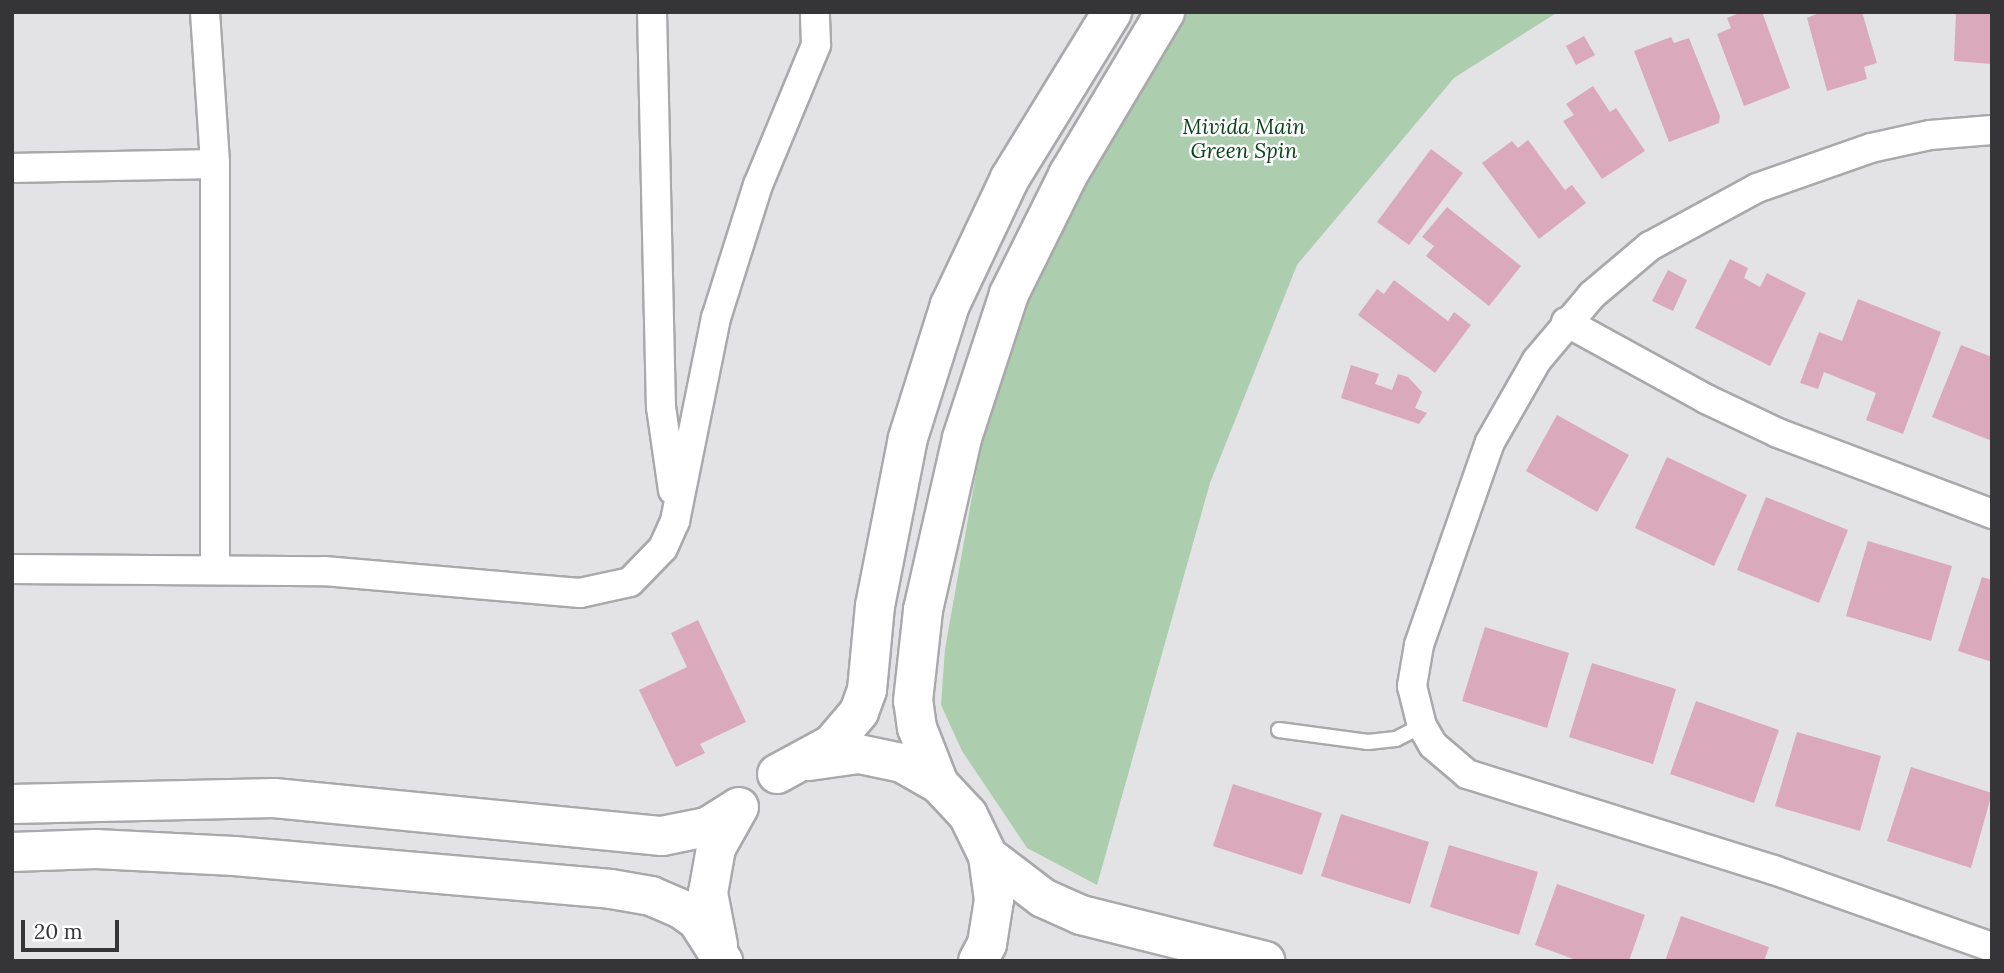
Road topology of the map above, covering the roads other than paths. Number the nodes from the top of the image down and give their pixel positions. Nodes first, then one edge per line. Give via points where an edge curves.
1 (205, 12) edge
2 (652, 12) edge
3 (815, 12) edge
4 (1112, 12) edge
5 (1165, 12) edge
6 (1992, 130) edge
7 (215, 164) junction
8 (12, 168) edge
9 (1566, 323) junction
10 (1992, 514) edge
11 (675, 521) junction
12 (12, 569) edge
13 (215, 570) junction
14 (1422, 726) junction
15 (1279, 730) dead end
16 (777, 774) junction
17 (939, 784) junction
18 (12, 804) edge
19 (738, 808) junction
20 (12, 852) edge
21 (988, 856) junction
22 (1976, 949) edge
23 (724, 961) edge
24 (978, 961) edge
25 (1265, 961) edge

1 - 7 street
2 - 11 street via 661,407
3 - 11 street via 816,45 758,185 716,318
4 - 16 street via 1010,178 950,305 905,449 875,606 867,690 859,712 832,744
5 - 17 street via 1038,233 1009,294 962,438 916,657 917,728
6 - 9 street via 1930,135 1871,148 1757,188 1650,246
7 - 8 street
7 - 13 street
9 - 10 street via 1778,433
9 - 14 street via 1512,400 1472,487 1413,665 1415,707
11 - 13 street via 663,548 646,569 606,590 545,591 324,571
12 - 13 street
14 - 15 lane via 1396,739 1368,742
14 - 22 street via 1449,762 1467,774 1774,870
16 - 17 street via 817,757 859,754 902,763
16 - 19 street
17 - 21 street via 968,816
18 - 19 street via 274,798 662,836 707,827
19 - 23 street via 716,848 708,893 714,938
20 - 23 street via 96,849 234,856 611,889 652,896 681,909 696,920
21 - 24 street via 994,900 987,944
21 - 25 street via 1043,898 1081,915

